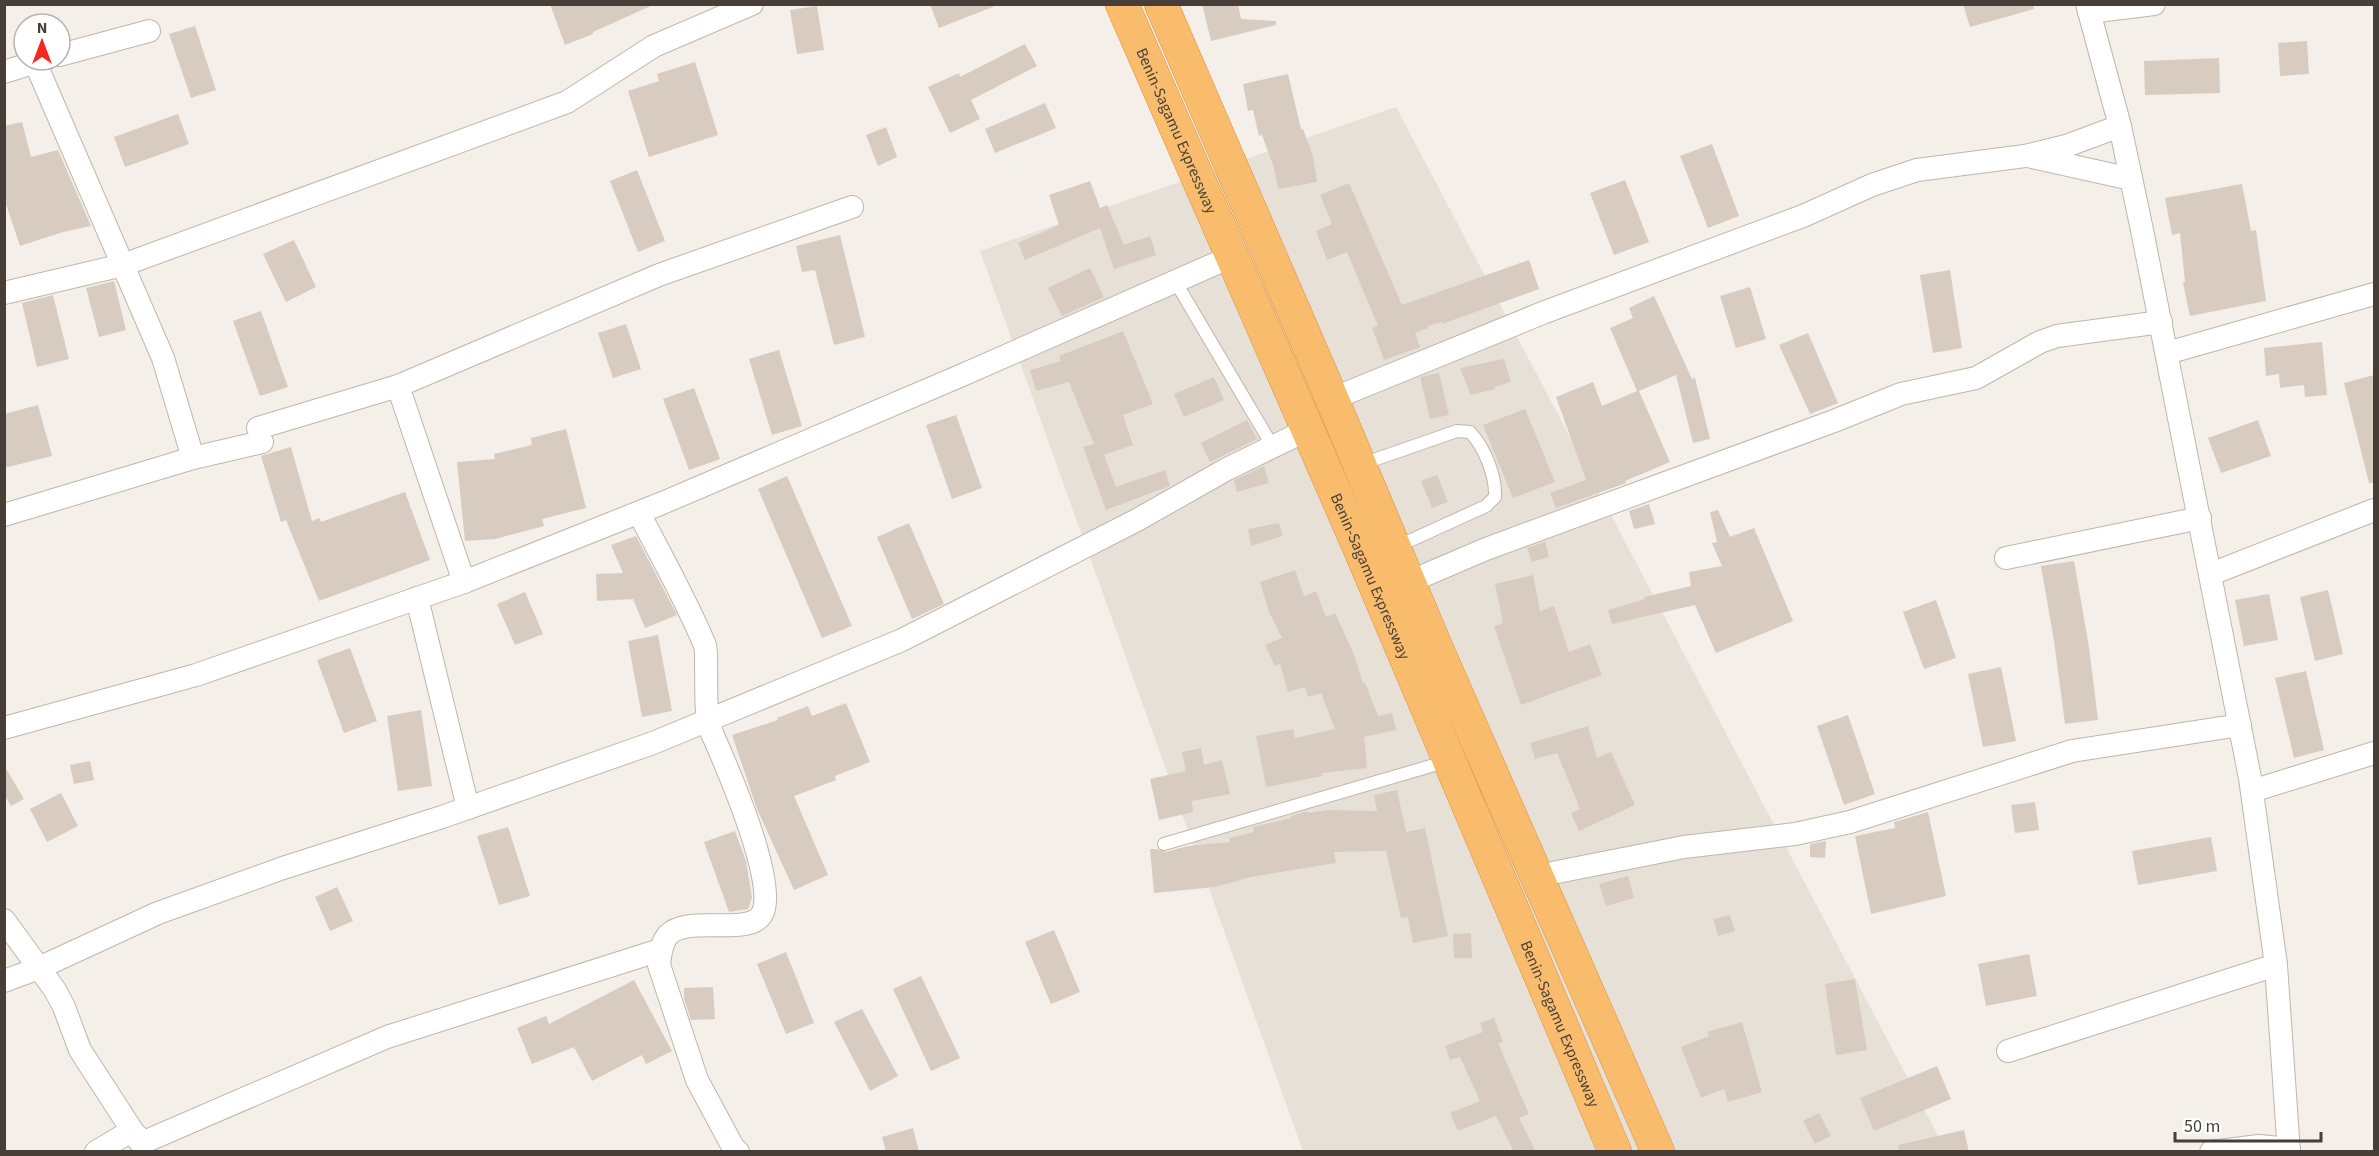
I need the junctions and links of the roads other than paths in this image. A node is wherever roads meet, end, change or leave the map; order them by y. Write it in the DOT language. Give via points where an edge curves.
graph roads {
  1 [pos="752,4"];
  2 [pos="1122,4"];
  3 [pos="1161,4"];
  4 [pos="2154,4"];
  5 [pos="2088,8"];
  6 [pos="149,31"];
  7 [pos="72,52"];
  8 [pos="43,72"];
  9 [pos="2120,126"];
  10 [pos="2025,156"];
  11 [pos="2131,179"];
  12 [pos="852,207"];
  13 [pos="1233,256"];
  14 [pos="123,265"];
  15 [pos="1175,281"];
  16 [pos="4,293"];
  17 [pos="2374,294"];
  18 [pos="2161,322"];
  19 [pos="2167,353"];
  20 [pos="398,386"];
  21 [pos="1332,399"];
  22 [pos="1309,429"];
  23 [pos="1273,447"];
  24 [pos="193,458"];
  25 [pos="1360,465"];
  26 [pos="2374,510"];
  27 [pos="639,513"];
  28 [pos="4,515"];
  29 [pos="2200,518"];
  30 [pos="1395,548"];
  31 [pos="2006,558"];
  32 [pos="2211,574"];
  33 [pos="464,582"];
  34 [pos="1409,582"];
  35 [pos="417,598"];
  36 [pos="707,720"];
  37 [pos="2240,724"];
  38 [pos="4,728"];
  39 [pos="2374,753"];
  40 [pos="1450,760"];
  41 [pos="2252,791"];
  42 [pos="468,808"];
  43 [pos="1164,844"];
  44 [pos="1537,876"];
  45 [pos="4,920"];
  46 [pos="660,950"];
  47 [pos="2276,965"];
  48 [pos="39,968"];
  49 [pos="4,981"];
  50 [pos="2008,1051"];
  51 [pos="131,1131"];
  52 [pos="2289,1150"];
  53 [pos="1613,1151"];
  54 [pos="96,1152"];
  55 [pos="147,1152"];
  56 [pos="738,1152"];
  57 [pos="1658,1152"];
  58 [pos="2211,1152"];
  1 -- 14 [label="street" via="654,46 567,102"];
  2 -- 13 [label="highway, Benin-Sagamu Expressway"];
  3 -- 21 [label="highway"];
  4 -- 5 [label="street"];
  5 -- 9 [label="street"];
  6 -- 7 [label="street"];
  8 -- 14 [label="street"];
  9 -- 10 [label="street"];
  9 -- 11 [label="street"];
  10 -- 11 [label="street"];
  10 -- 21 [label="street" via="1917,170 1872,185 1803,216 1545,312"];
  11 -- 18 [label="street"];
  12 -- 20 [label="street" via="659,275"];
  13 -- 15 [label="street"];
  13 -- 22 [label="highway, Benin-Sagamu Expressway"];
  14 -- 16 [label="street"];
  14 -- 24 [label="street" via="163,358"];
  15 -- 23 [label="lane"];
  15 -- 27 [label="street"];
  17 -- 19 [label="street"];
  18 -- 19 [label="street"];
  18 -- 34 [label="street" via="2057,336 1976,378 1901,394 1486,549"];
  19 -- 29 [label="street"];
  20 -- 24 [label="street"];
  20 -- 33 [label="street"];
  21 -- 25 [label="highway"];
  22 -- 23 [label="street"];
  22 -- 40 [label="highway, Benin-Sagamu Expressway"];
  23 -- 36 [label="street" via="902,640"];
  24 -- 28 [label="street"];
  25 -- 30 [label="highway"];
  25 -- 30 [label="lane" via="1457,431 1470,432 1478,441 1495,484 1495,497 1486,506"];
  26 -- 32 [label="street"];
  27 -- 33 [label="street"];
  27 -- 36 [label="street" via="706,646"];
  29 -- 31 [label="street"];
  29 -- 32 [label="street"];
  30 -- 34 [label="highway"];
  32 -- 37 [label="street"];
  33 -- 35 [label="street"];
  34 -- 44 [label="highway"];
  35 -- 38 [label="street" via="196,675"];
  35 -- 42 [label="street"];
  36 -- 42 [label="street"];
  36 -- 46 [label="street" via="754,842 763,876 763,913 756,922 744,925 682,928 668,935"];
  37 -- 41 [label="street"];
  37 -- 44 [label="street" via="2072,751 1850,822 1795,834 1684,847"];
  39 -- 41 [label="street"];
  40 -- 43 [label="lane"];
  40 -- 53 [label="highway, Benin-Sagamu Expressway"];
  41 -- 47 [label="street"];
  42 -- 48 [label="street" via="158,913"];
  44 -- 57 [label="highway"];
  45 -- 48 [label="street"];
  46 -- 51 [label="street" via="387,1037 144,1142"];
  46 -- 56 [label="street" via="659,965 697,1080"];
  47 -- 50 [label="street"];
  47 -- 52 [label="street"];
  48 -- 49 [label="street"];
  48 -- 51 [label="street" via="64,1007 80,1050"];
  51 -- 54 [label="street"];
  51 -- 55 [label="street"];
  52 -- 58 [label="street" via="2259,1146"];
}
